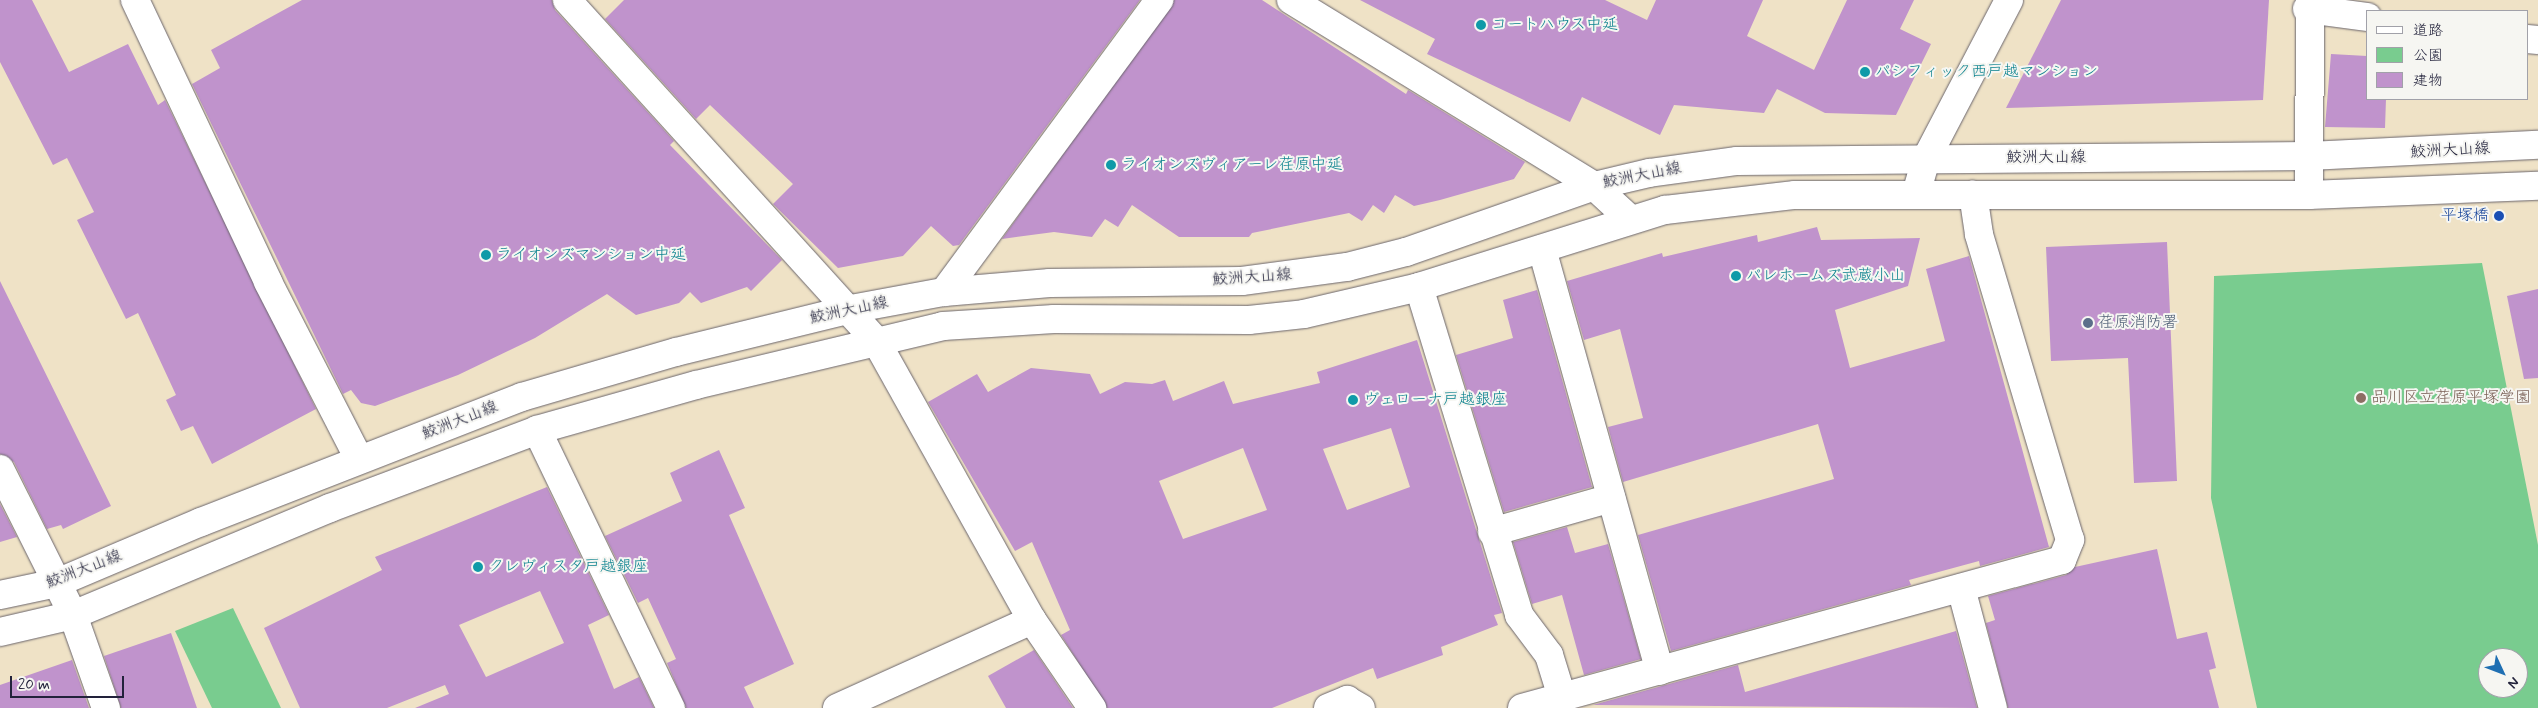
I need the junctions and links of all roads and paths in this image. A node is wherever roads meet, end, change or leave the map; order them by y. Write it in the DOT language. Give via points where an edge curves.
graph roads {
  1 [pos="135,0"];
  2 [pos="1159,0"];
  3 [pos="1291,0"];
  4 [pos="2009,0"];
  5 [pos="582,5"];
  6 [pos="2308,5"];
  7 [pos="2366,17"];
  8 [pos="2538,144"];
  9 [pos="2309,156"];
  10 [pos="1926,158"];
  11 [pos="1594,186"];
  12 [pos="2538,186"];
  13 [pos="1916,194"];
  14 [pos="1972,194"];
  15 [pos="2309,194"];
  16 [pos="1631,220"];
  17 [pos="1542,249"];
  18 [pos="1419,287"];
  19 [pos="944,292"];
  20 [pos="850,309"];
  21 [pos="876,341"];
  22 [pos="537,430"];
  23 [pos="359,459"];
  24 [pos="0,469"];
  25 [pos="1611,498"];
  26 [pos="1492,532"];
  27 [pos="57,583"];
  28 [pos="1961,588"];
  29 [pos="0,595"];
  30 [pos="73,615"];
  31 [pos="1032,620"];
  32 [pos="0,632"];
  33 [pos="1660,671"];
  34 [pos="1562,697"];
  35 [pos="106,708"];
  36 [pos="671,708"];
  37 [pos="837,708"];
  38 [pos="1092,708"];
  39 [pos="1328,708"];
  40 [pos="1362,708"];
  41 [pos="1522,708"];
  42 [pos="1993,708"];
  1 -- 23 [label="street" via="268,282"];
  2 -- 19 [label="street"];
  3 -- 11 [label="street"];
  4 -- 10 [label="street"];
  5 -- 20 [label="street"];
  6 -- 7 [label="street"];
  6 -- 9 [label="street"];
  8 -- 9 [label="street, 鮫洲大山線"];
  9 -- 10 [label="street, 鮫洲大山線"];
  9 -- 15 [label="street"];
  10 -- 11 [label="street, 鮫洲大山線" via="1737,161"];
  10 -- 13 [label="street"];
  11 -- 16 [label="street"];
  11 -- 19 [label="street, 鮫洲大山線" via="1406,252 1347,267 1242,280 1050,283"];
  12 -- 15 [label="street"];
  13 -- 14 [label="street"];
  13 -- 16 [label="street" via="1795,195 1665,210"];
  14 -- 15 [label="street"];
  14 -- 28 [label="street" via="1979,234 2070,540 2062,560"];
  16 -- 17 [label="street"];
  17 -- 18 [label="street"];
  17 -- 25 [label="street"];
  18 -- 21 [label="street" via="1352,305 1249,320 996,322 943,326"];
  18 -- 26 [label="street"];
  19 -- 20 [label="street, 鮫洲大山線"];
  20 -- 21 [label="street"];
  20 -- 23 [label="street, 鮫洲大山線" via="676,352 522,397"];
  21 -- 22 [label="street"];
  21 -- 31 [label="street"];
  22 -- 30 [label="street" via="330,508"];
  22 -- 36 [label="street"];
  23 -- 27 [label="street, 鮫洲大山線"];
  24 -- 27 [label="street"];
  25 -- 26 [label="street"];
  25 -- 33 [label="street"];
  26 -- 34 [label="street" via="1519,616 1550,655"];
  27 -- 29 [label="street, 鮫洲大山線"];
  27 -- 30 [label="street"];
  28 -- 33 [label="street"];
  28 -- 42 [label="street"];
  30 -- 32 [label="street"];
  30 -- 35 [label="street"];
  31 -- 37 [label="street"];
  31 -- 38 [label="street"];
  33 -- 34 [label="street"];
  34 -- 41 [label="street"];
  39 -- 40 [label="street" via="1347,700"];
}
